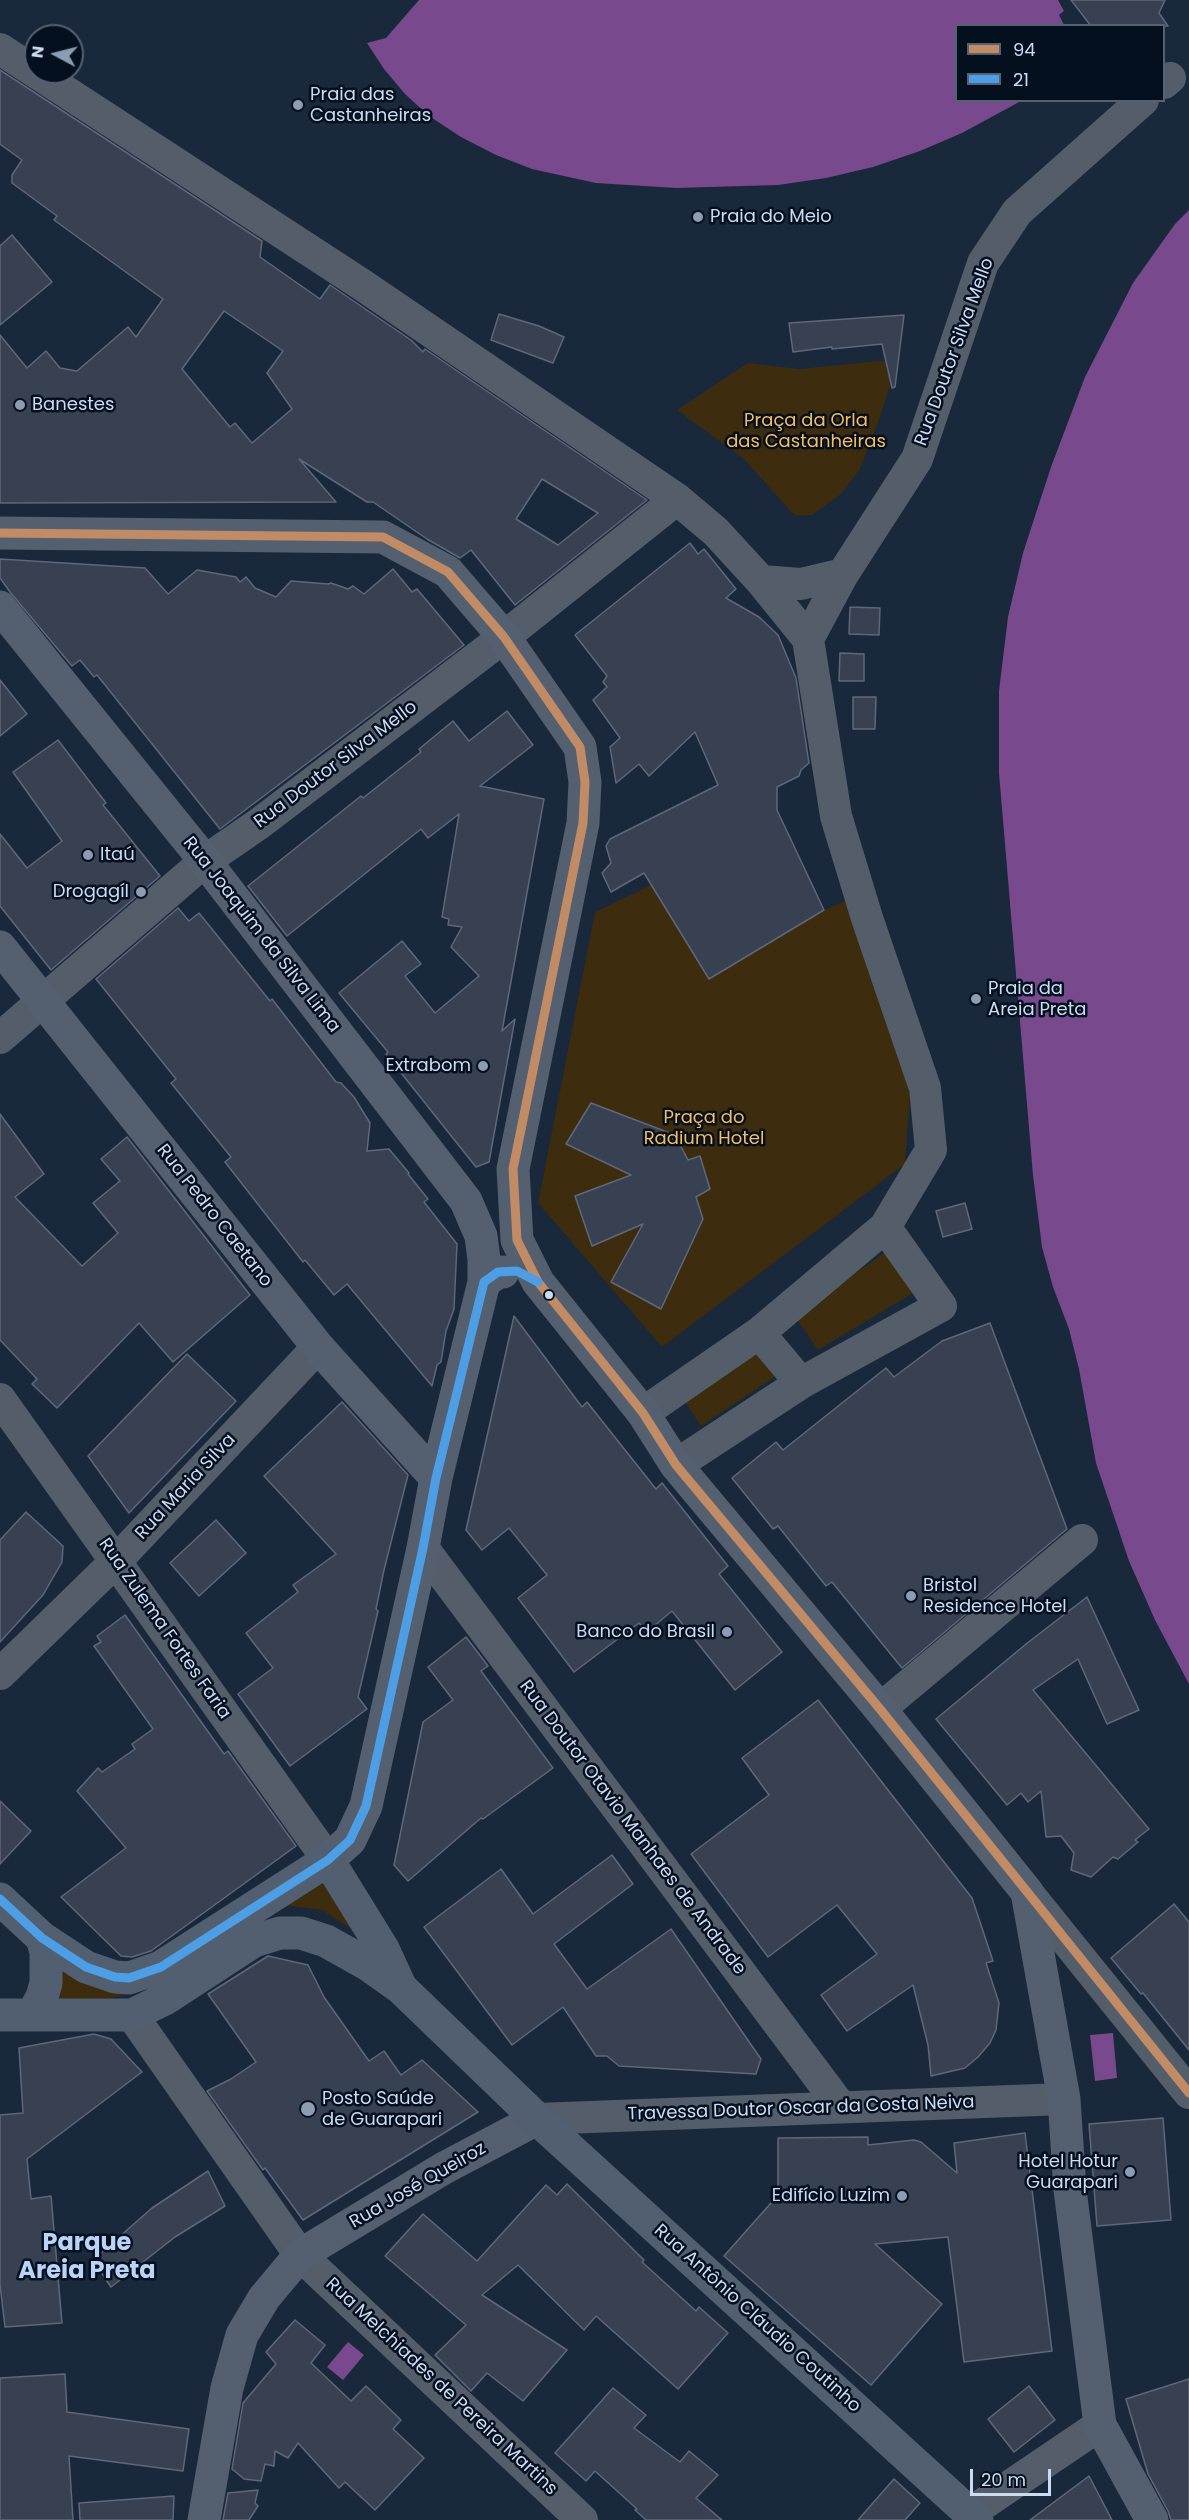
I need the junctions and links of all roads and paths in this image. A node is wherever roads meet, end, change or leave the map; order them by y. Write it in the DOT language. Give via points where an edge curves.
graph roads {
  1 [pos="0,49"];
  2 [pos="1141,102"];
  3 [pos="677,498"];
  4 [pos="0,533"];
  5 [pos="843,574"];
  6 [pos="761,581"];
  7 [pos="0,606"];
  8 [pos="504,637"];
  9 [pos="808,639"];
  10 [pos="205,861"];
  11 [pos="0,947"];
  12 [pos="44,1001"];
  13 [pos="0,1038"];
  14 [pos="513,1169"];
  15 [pos="466,1201"];
  16 [pos="885,1227"];
  17 [pos="484,1282"];
  18 [pos="538,1282"];
  19 [pos="759,1333"];
  20 [pos="318,1347"];
  21 [pos="801,1383"];
  22 [pos="0,1399"];
  23 [pos="643,1413"];
  24 [pos="676,1466"];
  25 [pos="436,1478"];
  26 [pos="1082,1540"];
  27 [pos="423,1548"];
  28 [pos="116,1562"];
  29 [pos="0,1674"];
  30 [pos="880,1709"];
  31 [pos="328,1860"];
  32 [pos="1028,1892"];
  33 [pos="0,1899"];
  34 [pos="42,1938"];
  35 [pos="401,1988"];
  36 [pos="33,2014"];
  37 [pos="0,2015"];
  38 [pos="132,2015"];
  39 [pos="1189,2093"];
  40 [pos="1064,2099"];
  41 [pos="842,2107"];
  42 [pos="537,2119"];
  43 [pos="300,2254"];
  44 [pos="1100,2425"];
  45 [pos="974,2517"];
  46 [pos="204,2520"];
  47 [pos="582,2520"];
  48 [pos="1152,2520"];
  1 -- 3 [label="street" via="361,284"];
  2 -- 5 [label="street, Rua Doutor Silva Mello" via="1017,212 983,262 917,459"];
  3 -- 6 [label="street" via="716,532"];
  3 -- 8 [label="street, Rua Doutor Silva Mello"];
  4 -- 8 [label="street" via="383,537 448,572"];
  5 -- 6 [label="street" via="801,584"];
  5 -- 9 [label="street, Rua Doutor Silva Mello"];
  6 -- 9 [label="street"];
  7 -- 10 [label="street, Rua Joaquim da Silva Lima"];
  8 -- 10 [label="street, Rua Doutor Silva Mello"];
  8 -- 14 [label="street" via="580,747 585,782 583,823"];
  9 -- 16 [label="street" via="836,816 925,1088 931,1150"];
  10 -- 12 [label="street, Rua Doutor Silva Mello"];
  10 -- 15 [label="street, Rua Joaquim da Silva Lima"];
  11 -- 12 [label="street, Rua Pedro Caetano"];
  12 -- 13 [label="street, Rua Doutor Silva Mello"];
  12 -- 20 [label="street, Rua Pedro Caetano"];
  14 -- 15 [label="street" via="498,1197 485,1203"];
  14 -- 18 [label="street" via="517,1240"];
  15 -- 17 [label="street, Rua Joaquim da Silva Lima" via="481,1236"];
  16 -- 19 [label="street"];
  16 -- 21 [label="street" via="941,1306"];
  17 -- 18 [label="street" via="498,1272 517,1271"];
  17 -- 25 [label="street, Rua Joaquim da Silva Lima"];
  18 -- 23 [label="street"];
  19 -- 21 [label="street"];
  19 -- 23 [label="street"];
  20 -- 25 [label="street, Rua Pedro Caetano"];
  20 -- 28 [label="street, Rua Maria Silva"];
  21 -- 24 [label="street"];
  22 -- 28 [label="street, Rua Zulema Fortes Faria"];
  23 -- 24 [label="street"];
  24 -- 30 [label="street"];
  25 -- 27 [label="street, Rua Joaquim da Silva Lima"];
  26 -- 30 [label="street"];
  27 -- 31 [label="street, Rua Joaquim da Silva Lima" via="366,1806 350,1839"];
  27 -- 41 [label="street, Rua Doutor Otavio Manhaes de Andrade"];
  28 -- 29 [label="street, Rua Maria Silva"];
  28 -- 31 [label="street, Rua Zulema Fortes Faria"];
  30 -- 32 [label="street"];
  31 -- 34 [label="main road" via="148,1973 129,1977 102,1974"];
  31 -- 35 [label="main road" via="383,1949"];
  32 -- 39 [label="street"];
  32 -- 40 [label="street"];
  33 -- 34 [label="main road"];
  34 -- 36 [label="main road" via="46,1983"];
  35 -- 38 [label="main road" via="326,1941 301,1933 280,1933 254,1941 165,2000"];
  35 -- 42 [label="main road, Rua Antônio Cláudio Coutinho"];
  36 -- 37 [label="main road"];
  36 -- 38 [label="main road"];
  38 -- 43 [label="street, Rua Melchiades de Pereira Martins"];
  40 -- 41 [label="street, Travessa Doutor Oscar da Costa Neiva"];
  40 -- 44 [label="street" via="1070,2190"];
  41 -- 42 [label="street, Travessa Doutor Oscar da Costa Neiva"];
  42 -- 43 [label="street, Rua José Queiroz" via="444,2168"];
  42 -- 45 [label="main road, Rua Antônio Cláudio Coutinho"];
  43 -- 46 [label="street, Rua José Queiroz" via="264,2298 242,2335 227,2388"];
  43 -- 47 [label="street, Rua Melchiades de Pereira Martins"];
  44 -- 45 [label="street"];
  44 -- 48 [label="street"];
}
